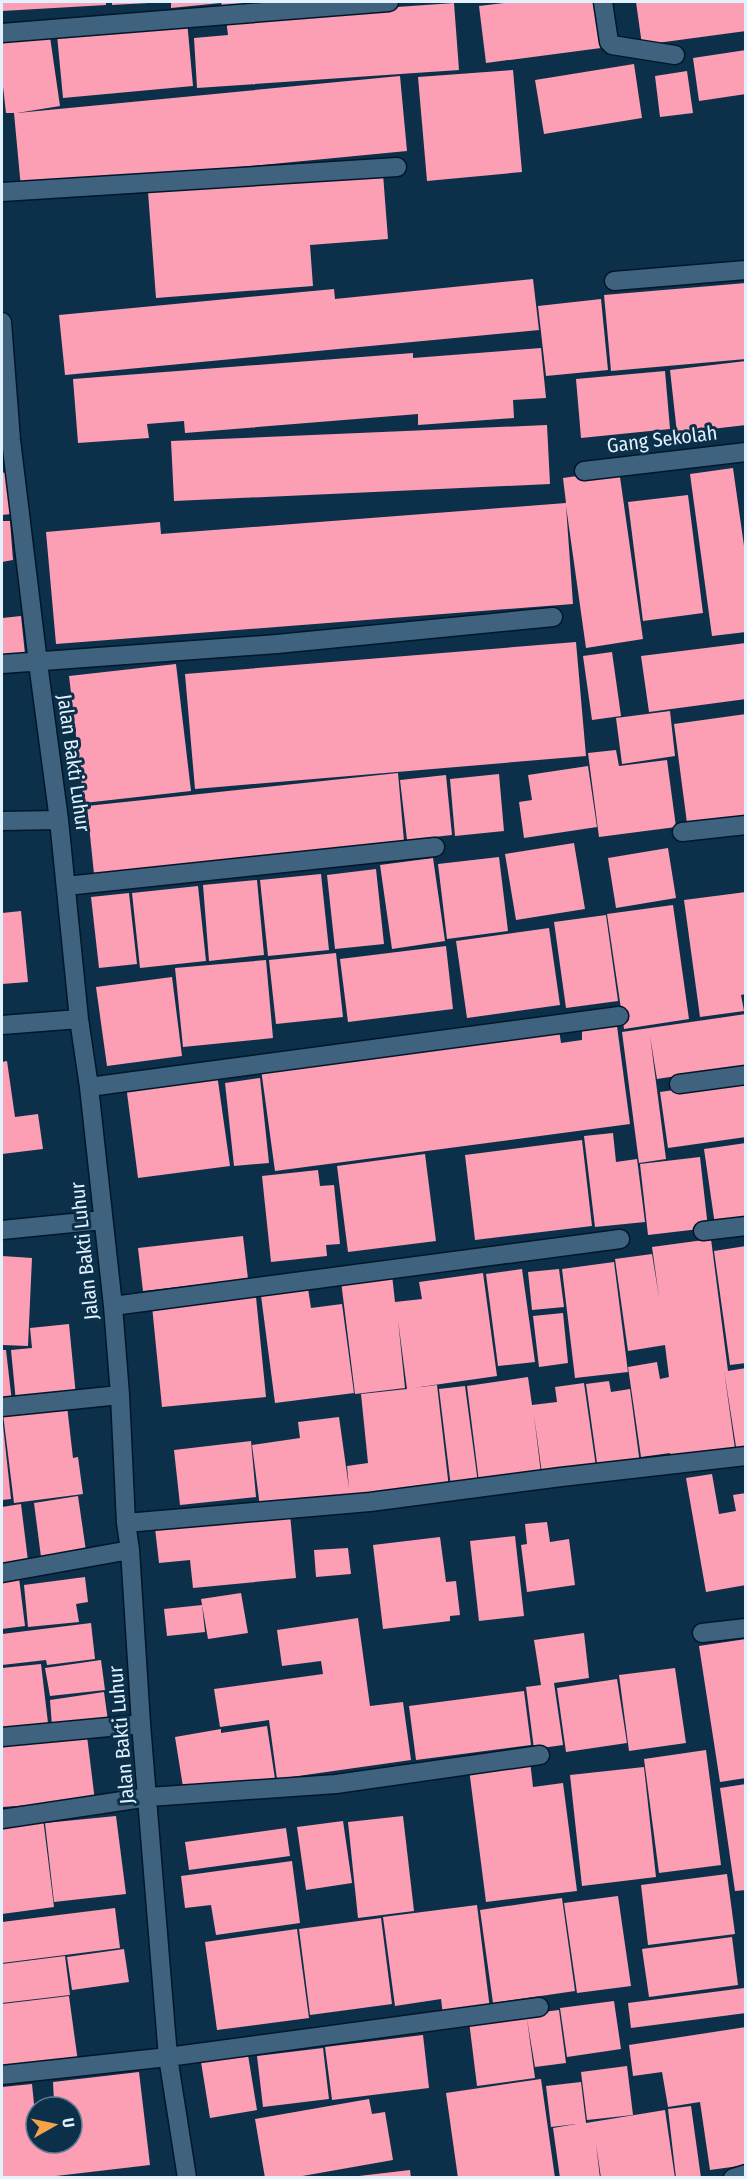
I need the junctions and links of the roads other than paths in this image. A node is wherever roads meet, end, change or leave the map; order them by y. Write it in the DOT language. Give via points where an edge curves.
graph roads {
  1 [pos="389,2"];
  2 [pos="603,2"];
  3 [pos="2,33"];
  4 [pos="675,55"];
  5 [pos="397,167"];
  6 [pos="2,192"];
  7 [pos="746,270"];
  8 [pos="614,281"];
  9 [pos="2,322"];
  10 [pos="2,328"];
  11 [pos="746,452"];
  12 [pos="584,471"];
  13 [pos="553,617"];
  14 [pos="38,663"];
  15 [pos="2,664"];
  16 [pos="59,820"];
  17 [pos="2,821"];
  18 [pos="746,825"];
  19 [pos="682,832"];
  20 [pos="435,847"];
  21 [pos="66,886"];
  22 [pos="619,1016"];
  23 [pos="79,1019"];
  24 [pos="2,1026"];
  25 [pos="746,1075"];
  26 [pos="679,1084"];
  27 [pos="89,1087"];
  28 [pos="103,1220"];
  29 [pos="746,1226"];
  30 [pos="2,1230"];
  31 [pos="704,1231"];
  32 [pos="620,1239"];
  33 [pos="113,1306"];
  34 [pos="120,1395"];
  35 [pos="2,1407"];
  36 [pos="746,1456"];
  37 [pos="126,1523"];
  38 [pos="130,1550"];
  39 [pos="2,1573"];
  40 [pos="746,1628"];
  41 [pos="702,1633"];
  42 [pos="141,1724"];
  43 [pos="2,1737"];
  44 [pos="540,1755"];
  45 [pos="149,1797"];
  46 [pos="2,1819"];
  47 [pos="539,2007"];
  48 [pos="168,2057"];
  49 [pos="2,2074"];
  50 [pos="746,2174"];
  51 [pos="187,2178"];
  52 [pos="733,2178"];
  1 -- 3 [label="street"];
  2 -- 4 [label="street" via="612,45"];
  5 -- 6 [label="street"];
  7 -- 8 [label="street"];
  9 -- 10 [label="street, Jalan Bakti Luhur"];
  10 -- 14 [label="street, Jalan Bakti Luhur" via="11,440"];
  11 -- 12 [label="street, Gang Sekolah"];
  13 -- 14 [label="street"];
  14 -- 15 [label="street"];
  14 -- 16 [label="street, Jalan Bakti Luhur"];
  16 -- 17 [label="street"];
  16 -- 21 [label="street, Jalan Bakti Luhur"];
  18 -- 19 [label="street"];
  20 -- 21 [label="street"];
  21 -- 23 [label="street, Jalan Bakti Luhur"];
  22 -- 27 [label="street"];
  23 -- 24 [label="street"];
  23 -- 27 [label="street, Jalan Bakti Luhur"];
  25 -- 26 [label="street"];
  27 -- 28 [label="street, Jalan Bakti Luhur"];
  28 -- 30 [label="street"];
  28 -- 33 [label="street, Jalan Bakti Luhur"];
  29 -- 31 [label="street"];
  32 -- 33 [label="street"];
  33 -- 34 [label="street, Jalan Bakti Luhur"];
  34 -- 35 [label="street"];
  34 -- 37 [label="street, Jalan Bakti Luhur"];
  36 -- 37 [label="street" via="370,1502"];
  37 -- 38 [label="street, Jalan Bakti Luhur"];
  38 -- 39 [label="street"];
  38 -- 42 [label="street, Jalan Bakti Luhur"];
  40 -- 41 [label="street"];
  42 -- 43 [label="street"];
  42 -- 45 [label="street, Jalan Bakti Luhur"];
  44 -- 45 [label="street" via="336,1784"];
  45 -- 46 [label="street"];
  45 -- 48 [label="street, Jalan Bakti Luhur"];
  47 -- 48 [label="street"];
  48 -- 49 [label="street"];
  48 -- 51 [label="street, Jalan Bakti Luhur"];
  50 -- 52 [label="street"];
}
